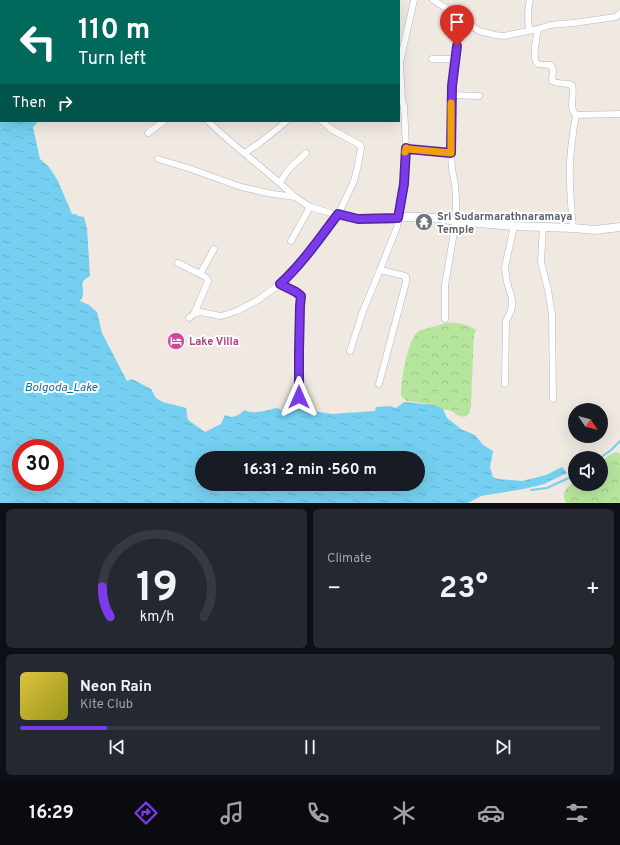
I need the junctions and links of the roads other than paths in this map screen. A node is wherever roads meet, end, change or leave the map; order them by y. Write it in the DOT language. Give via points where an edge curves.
graph roads {
  1 [pos="414,0"];
  2 [pos="434,0"];
  3 [pos="530,0"];
  4 [pos="620,13"];
  5 [pos="465,20"];
  6 [pos="538,29"];
  7 [pos="529,30"];
  8 [pos="455,59"];
  9 [pos="432,60"];
  10 [pos="452,95"];
  11 [pos="479,96"];
  12 [pos="620,114"];
  13 [pos="576,115"];
  14 [pos="163,122"];
  15 [pos="212,122"];
  16 [pos="286,122"];
  17 [pos="323,122"];
  18 [pos="148,133"];
  19 [pos="406,148"];
  20 [pos="245,153"];
  21 [pos="306,153"];
  22 [pos="451,153"];
  23 [pos="158,159"];
  24 [pos="280,182"];
  25 [pos="295,197"];
  26 [pos="310,207"];
  27 [pos="338,214"];
  28 [pos="398,218"];
  29 [pos="456,221"];
  30 [pos="514,226"];
  31 [pos="542,226"];
  32 [pos="620,227"];
  33 [pos="573,228"];
  34 [pos="291,240"];
  35 [pos="214,250"];
  36 [pos="178,263"];
  37 [pos="380,270"];
  38 [pos="200,274"];
  39 [pos="280,284"];
  40 [pos="445,319"];
  41 [pos="350,351"];
  42 [pos="379,384"];
  43 [pos="505,384"];
  44 [pos="299,397"];
  45 [pos="553,399"];
  1 -- 19 [label="street" via="400,62"];
  2 -- 5 [label="street"];
  3 -- 7 [label="street" via="527,18"];
  4 -- 6 [label="street" via="616,17 550,25"];
  5 -- 7 [label="street" via="479,32 495,36"];
  5 -- 8 [label="street"];
  6 -- 7 [label="street"];
  6 -- 13 [label="street" via="535,61 538,64 551,65 552,81 572,85 572,107"];
  8 -- 9 [label="street"];
  8 -- 10 [label="street"];
  10 -- 11 [label="street"];
  10 -- 22 [label="street"];
  12 -- 13 [label="street"];
  13 -- 33 [label="street" via="570,163"];
  14 -- 18 [label="street"];
  15 -- 20 [label="street"];
  16 -- 20 [label="street"];
  17 -- 27 [label="street" via="362,148 354,181"];
  19 -- 22 [label="street"];
  19 -- 28 [label="street" via="404,184"];
  20 -- 24 [label="street"];
  21 -- 24 [label="street"];
  22 -- 29 [label="street"];
  23 -- 25 [label="street" via="241,187"];
  24 -- 25 [label="street"];
  25 -- 26 [label="street"];
  26 -- 27 [label="street"];
  26 -- 34 [label="street"];
  27 -- 28 [label="street" via="358,219"];
  27 -- 39 [label="street" via="310,252"];
  28 -- 29 [label="street" via="438,218"];
  28 -- 37 [label="street"];
  29 -- 30 [label="street"];
  29 -- 40 [label="street" via="445,285"];
  30 -- 31 [label="street"];
  30 -- 43 [label="street" via="505,267 512,299 511,311 506,320"];
  31 -- 33 [label="street"];
  31 -- 45 [label="street" via="542,262 552,314"];
  32 -- 33 [label="street" via="595,230"];
  35 -- 38 [label="street"];
  36 -- 38 [label="street"];
  37 -- 41 [label="street"];
  37 -- 42 [label="street" via="405,276 406,282"];
  38 -- 39 [label="street" via="208,281 192,316 200,312 221,316 237,311"];
  39 -- 44 [label="street" via="301,296"];
}
